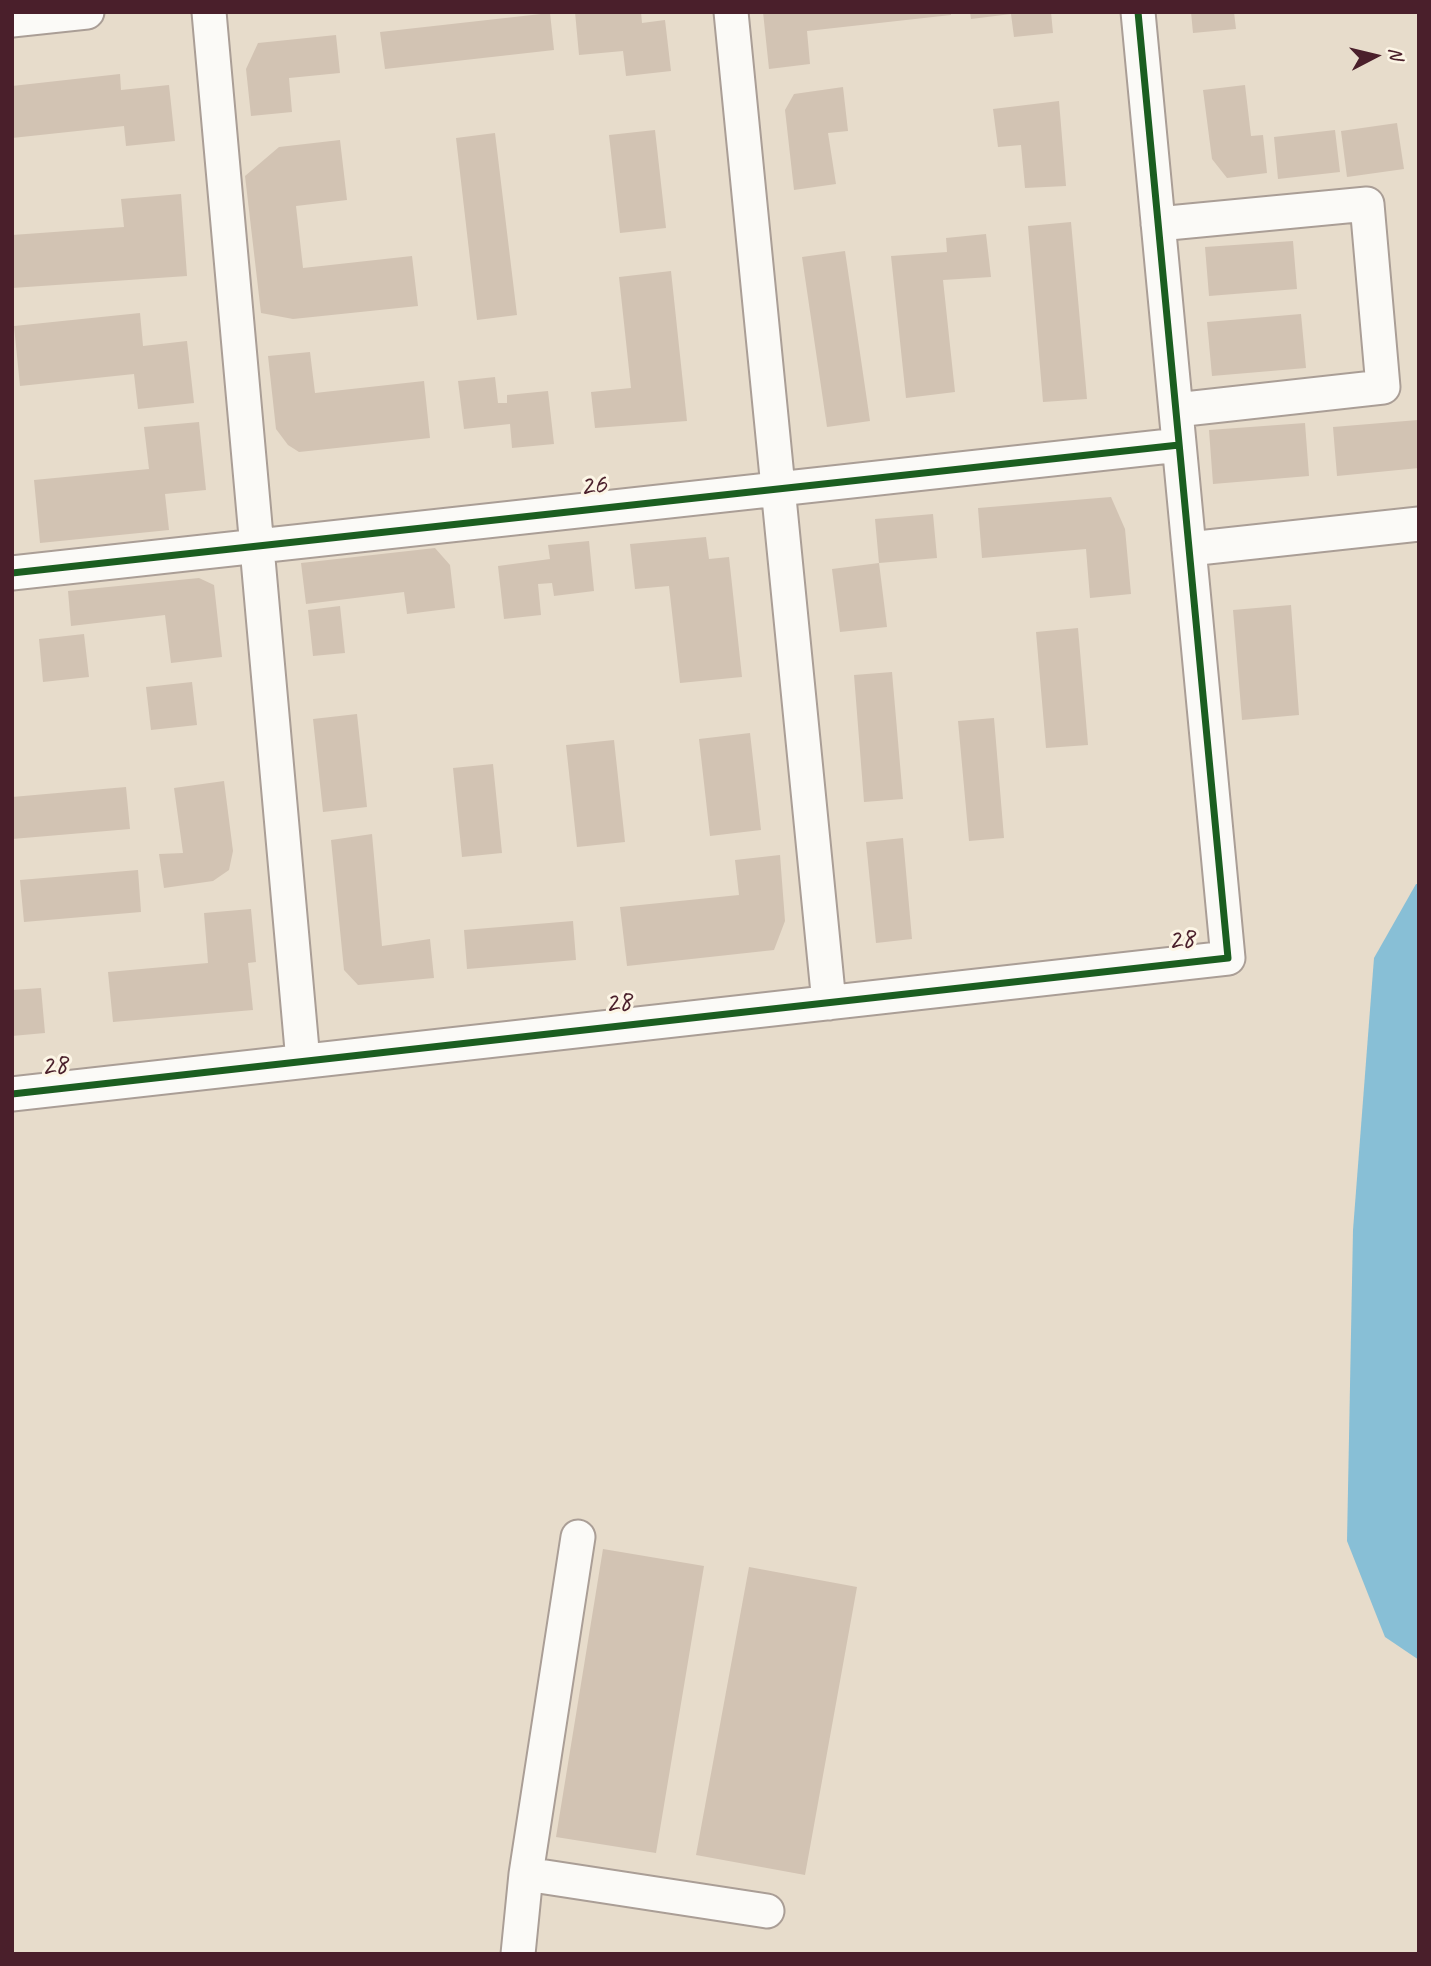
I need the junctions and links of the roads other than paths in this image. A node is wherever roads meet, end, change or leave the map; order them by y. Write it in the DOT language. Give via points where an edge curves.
graph roads {
  1 [pos="87,12"];
  2 [pos="209,12"];
  3 [pos="731,12"];
  4 [pos="1138,12"];
  5 [pos="12,20"];
  6 [pos="1158,224"];
  7 [pos="1176,410"];
  8 [pos="1179,445"];
  9 [pos="778,489"];
  10 [pos="1419,524"];
  11 [pos="257,546"];
  12 [pos="1189,549"];
  13 [pos="12,573"];
  14 [pos="829,1003"];
  15 [pos="303,1061"];
  16 [pos="12,1094"];
  17 [pos="578,1537"];
  18 [pos="527,1874"];
  19 [pos="768,1911"];
  20 [pos="518,1954"];
  1 -- 5 [label="street"];
  2 -- 11 [label="street"];
  3 -- 9 [label="street"];
  4 -- 6 [label="street"];
  6 -- 7 [label="street"];
  6 -- 7 [label="street" via="1367,204 1383,387"];
  7 -- 8 [label="street"];
  8 -- 9 [label="street, 26"];
  8 -- 12 [label="street"];
  9 -- 11 [label="street, 26"];
  9 -- 14 [label="street"];
  10 -- 12 [label="street"];
  11 -- 13 [label="street, 26"];
  11 -- 15 [label="street"];
  12 -- 14 [label="street, 28" via="1228,958"];
  14 -- 15 [label="street, 28"];
  15 -- 16 [label="street, 28"];
  17 -- 18 [label="street"];
  18 -- 19 [label="street"];
  18 -- 20 [label="street"];
}
